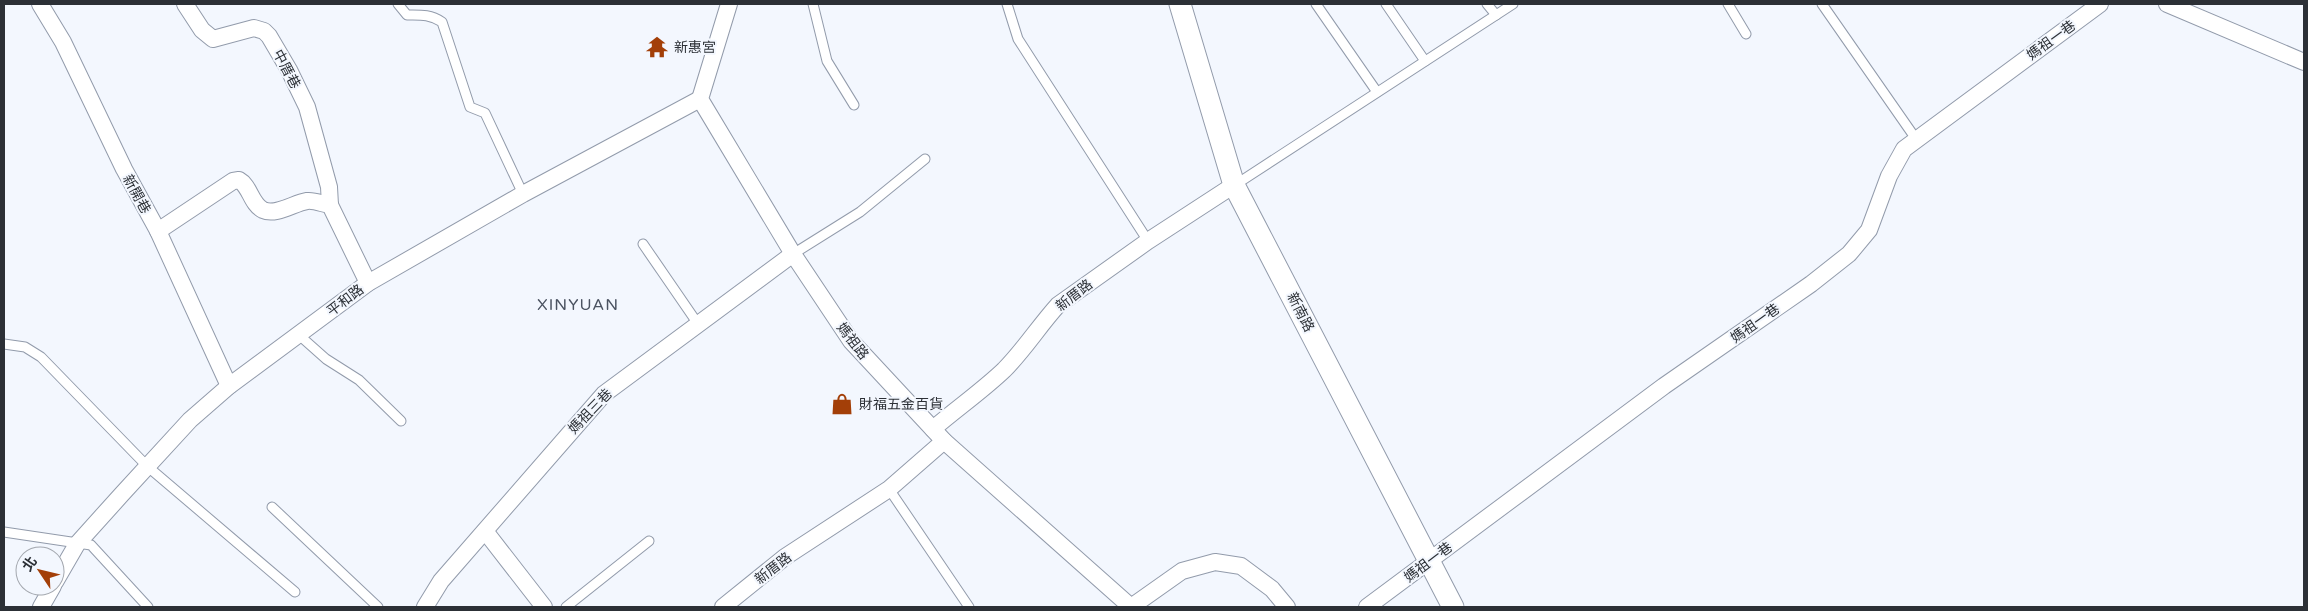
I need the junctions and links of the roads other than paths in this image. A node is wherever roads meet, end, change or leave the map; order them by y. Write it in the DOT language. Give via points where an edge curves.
graph roads {
  1 [pos="40,4"];
  2 [pos="184,4"];
  3 [pos="398,4"];
  4 [pos="729,4"];
  5 [pos="813,4"];
  6 [pos="1007,4"];
  7 [pos="1180,4"];
  8 [pos="1316,4"];
  9 [pos="1386,4"];
  10 [pos="1487,4"];
  11 [pos="1513,4"];
  12 [pos="1728,4"];
  13 [pos="1822,4"];
  14 [pos="2100,4"];
  15 [pos="2167,4"];
  16 [pos="1496,15"];
  17 [pos="1746,34"];
  18 [pos="1425,61"];
  19 [pos="2304,62"];
  20 [pos="1377,92"];
  21 [pos="700,99"];
  22 [pos="854,105"];
  23 [pos="1916,139"];
  24 [pos="925,159"];
  25 [pos="1234,185"];
  26 [pos="523,194"];
  27 [pos="330,205"];
  28 [pos="158,231"];
  29 [pos="1148,241"];
  30 [pos="643,244"];
  31 [pos="793,254"];
  32 [pos="368,283"];
  33 [pos="698,324"];
  34 [pos="299,335"];
  35 [pos="4,344"];
  36 [pos="230,386"];
  37 [pos="401,421"];
  38 [pos="933,429"];
  39 [pos="944,441"];
  40 [pos="147,466"];
  41 [pos="889,489"];
  42 [pos="272,507"];
  43 [pos="485,531"];
  44 [pos="4,532"];
  45 [pos="649,541"];
  46 [pos="77,544"];
  47 [pos="1430,561"];
  48 [pos="65,565"];
  49 [pos="295,592"];
  50 [pos="47,596"];
  51 [pos="40,607"];
  52 [pos="148,607"];
  53 [pos="378,607"];
  54 [pos="425,607"];
  55 [pos="544,607"];
  56 [pos="566,607"];
  57 [pos="723,607"];
  58 [pos="969,607"];
  59 [pos="1131,607"];
  60 [pos="1287,607"];
  61 [pos="1367,607"];
  62 [pos="1453,607"];
  1 -- 28 [label="street, 新開巷" via="63,42 124,169"];
  2 -- 27 [label="street, 中厝巷" via="202,30 213,39 254,28 269,36 306,107"];
  3 -- 26 [label="lane" via="406,15 426,15 442,22 470,107 485,114"];
  4 -- 21 [label="street"];
  5 -- 22 [label="lane" via="827,61"];
  6 -- 29 [label="lane" via="1018,39"];
  7 -- 25 [label="street, 新南路"];
  8 -- 20 [label="lane"];
  9 -- 18 [label="lane"];
  10 -- 16 [label="lane"];
  11 -- 16 [label="lane"];
  12 -- 17 [label="lane"];
  13 -- 23 [label="lane"];
  14 -- 23 [label="street, 媽祖一巷"];
  15 -- 19 [label="street"];
  16 -- 18 [label="lane"];
  18 -- 20 [label="lane"];
  20 -- 25 [label="lane"];
  21 -- 26 [label="street, 平和路"];
  21 -- 31 [label="street, 媽祖路"];
  23 -- 47 [label="street, 媽祖一巷" via="1904,149 1889,176 1869,230 1849,254 1664,386"];
  24 -- 31 [label="lane" via="860,212"];
  25 -- 29 [label="street, 新厝路"];
  25 -- 47 [label="street, 新南路"];
  26 -- 32 [label="street, 平和路"];
  27 -- 28 [label="street" via="309,201 272,211 263,210 244,182 239,180"];
  27 -- 32 [label="street, 中厝巷"];
  28 -- 36 [label="street, 新開巷"];
  29 -- 38 [label="street, 新厝路" via="1058,305 1003,370"];
  30 -- 33 [label="lane"];
  31 -- 33 [label="street, 媽祖三巷"];
  31 -- 38 [label="street, 媽祖路" via="850,341"];
  32 -- 34 [label="street, 平和路"];
  33 -- 43 [label="street, 媽祖三巷" via="604,394"];
  34 -- 36 [label="street, 平和路"];
  34 -- 37 [label="lane" via="359,380"];
  35 -- 40 [label="lane" via="25,347 41,357"];
  36 -- 40 [label="street, 平和路" via="190,420"];
  38 -- 39 [label="street, 媽祖路"];
  39 -- 41 [label="street, 新厝路"];
  39 -- 59 [label="street, 媽祖路"];
  40 -- 46 [label="street, 平和路"];
  40 -- 49 [label="lane"];
  41 -- 57 [label="street, 新厝路" via="785,557"];
  41 -- 58 [label="lane"];
  42 -- 53 [label="lane"];
  43 -- 54 [label="street, 媽祖三巷" via="441,580"];
  43 -- 55 [label="street"];
  44 -- 46 [label="lane"];
  45 -- 56 [label="lane"];
  46 -- 48 [label="street, 平和路"];
  46 -- 52 [label="lane" via="91,545"];
  47 -- 61 [label="street, 媽祖一巷"];
  47 -- 62 [label="street, 新南路"];
  50 -- 51 [label="street"];
  59 -- 60 [label="street" via="1182,571 1215,562 1240,566 1272,589"];
}
